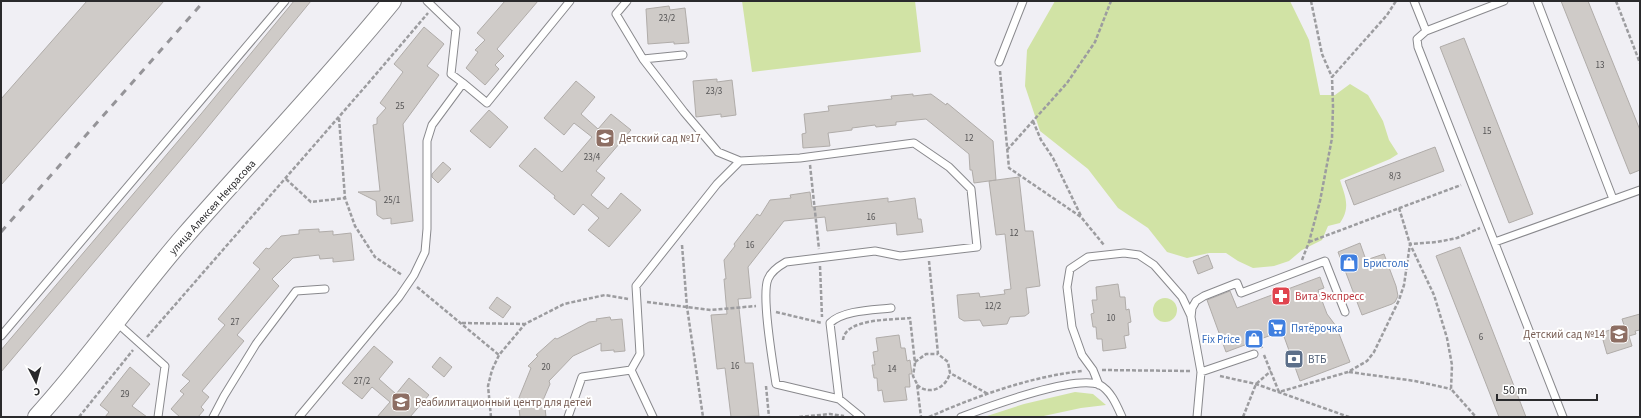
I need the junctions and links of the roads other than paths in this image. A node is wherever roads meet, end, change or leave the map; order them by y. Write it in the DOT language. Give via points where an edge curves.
graph roads {
  1 [pos="285,1"];
  2 [pos="392,1"];
  3 [pos="427,1"];
  4 [pos="570,1"];
  5 [pos="627,1"];
  6 [pos="1023,1"];
  7 [pos="1414,1"];
  8 [pos="1504,1"];
  9 [pos="1537,1"];
  10 [pos="1426,31"];
  11 [pos="682,55"];
  12 [pos="643,59"];
  13 [pos="999,62"];
  14 [pos="463,83"];
  15 [pos="740,160"];
  16 [pos="1640,190"];
  17 [pos="1613,199"];
  18 [pos="1495,242"];
  19 [pos="325,289"];
  20 [pos="891,308"];
  21 [pos="1345,312"];
  22 [pos="1191,317"];
  23 [pos="116,321"];
  24 [pos="1,336"];
  25 [pos="1254,354"];
  26 [pos="631,370"];
  27 [pos="1201,372"];
  28 [pos="1099,385"];
  29 [pos="839,399"];
  30 [pos="37,417"];
  31 [pos="158,417"];
  32 [pos="213,417"];
  33 [pos="299,417"];
  34 [pos="568,417"];
  35 [pos="653,417"];
  36 [pos="862,417"];
  37 [pos="961,417"];
  38 [pos="1122,417"];
  39 [pos="1198,417"];
  40 [pos="1563,417"];
  1 -- 24 [label="lane"];
  2 -- 23 [label="street, улица Алексея Некрасова" via="305,103 185,236"];
  3 -- 14 [label="lane" via="456,29 451,74"];
  4 -- 14 [label="lane" via="487,103"];
  5 -- 12 [label="lane" via="616,14"];
  6 -- 13 [label="lane"];
  7 -- 10 [label="lane"];
  8 -- 10 [label="lane"];
  9 -- 17 [label="lane"];
  10 -- 18 [label="lane" via="1417,39 1418,47"];
  11 -- 12 [label="lane"];
  12 -- 15 [label="lane" via="718,152"];
  14 -- 33 [label="lane" via="432,124 427,141 427,229 424,252 410,281"];
  15 -- 26 [label="lane" via="717,184 636,286 640,354"];
  15 -- 29 [label="lane" via="800,158 914,143 950,167 971,189 977,247 900,256 875,251 786,262 776,268 768,278 767,309 776,384"];
  16 -- 17 [label="lane"];
  17 -- 18 [label="lane"];
  18 -- 40 [label="lane"];
  19 -- 32 [label="lane" via="296,292 256,344"];
  20 -- 29 [label="lane" via="844,314 830,323"];
  21 -- 22 [label="lane" via="1325,261 1241,293 1237,283 1204,296 1196,301"];
  22 -- 27 [label="lane"];
  22 -- 28 [label="lane" via="1182,297 1154,265 1139,256 1124,253 1088,257 1070,269 1067,287 1072,327 1082,355 1093,370"];
  23 -- 30 [label="street, улица Алексея Некрасова" via="92,354"];
  23 -- 31 [label="lane" via="165,366"];
  25 -- 27 [label="lane"];
  26 -- 34 [label="lane" via="582,377"];
  26 -- 35 [label="lane"];
  27 -- 39 [label="lane"];
  28 -- 37 [label="lane" via="1081,383 1032,393"];
  28 -- 38 [label="lane" via="1106,389"];
  29 -- 36 [label="lane"];
}
